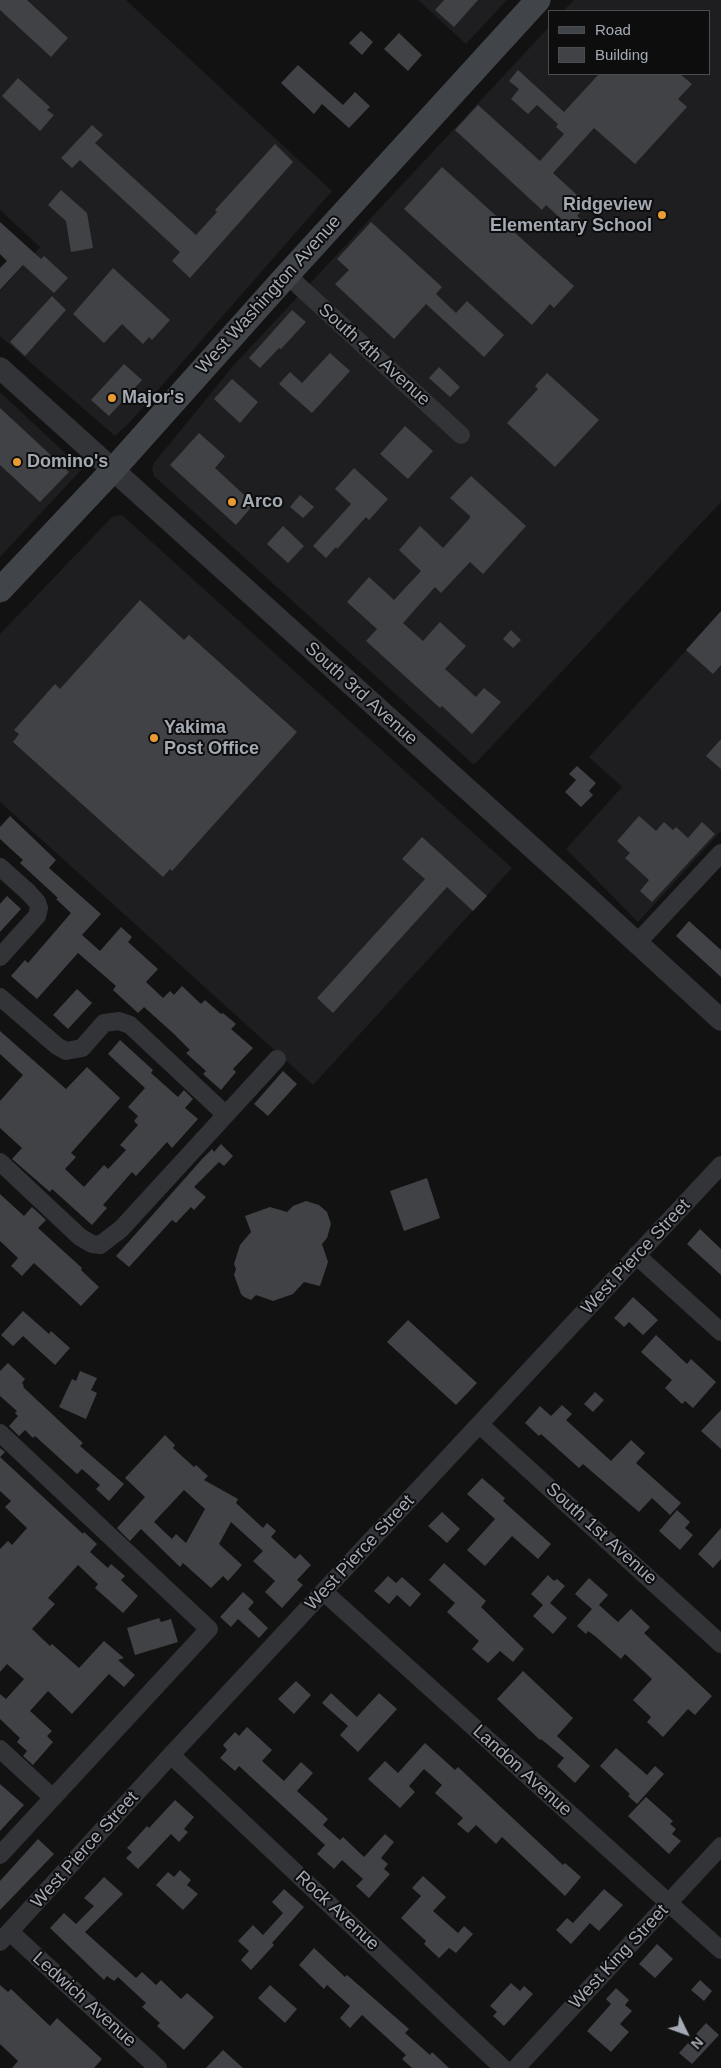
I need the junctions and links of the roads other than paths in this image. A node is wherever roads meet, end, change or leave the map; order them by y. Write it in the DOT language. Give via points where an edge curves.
graph roads {
  1 [pos="538,0"];
  2 [pos="287,275"];
  3 [pos="0,368"];
  4 [pos="462,435"];
  5 [pos="112,471"];
  6 [pos="0,590"];
  7 [pos="721,853"];
  8 [pos="0,867"];
  9 [pos="637,944"];
  10 [pos="0,957"];
  11 [pos="0,997"];
  12 [pos="721,1020"];
  13 [pos="277,1059"];
  14 [pos="225,1114"];
  15 [pos="0,1162"];
  16 [pos="721,1165"];
  17 [pos="636,1255"];
  18 [pos="721,1332"];
  19 [pos="480,1425"];
  20 [pos="0,1433"];
  21 [pos="324,1592"];
  22 [pos="721,1644"];
  23 [pos="0,1749"];
  24 [pos="172,1755"];
  25 [pos="53,1798"];
  26 [pos="721,1846"];
  27 [pos="0,1855"];
  28 [pos="669,1903"];
  29 [pos="5,1937"];
  30 [pos="721,1950"];
  31 [pos="158,2068"];
  32 [pos="503,2068"];
  33 [pos="516,2068"];
  1 -- 2 [label="main road, West Washington Avenue"];
  2 -- 4 [label="street, South 4th Avenue"];
  2 -- 5 [label="main road, West Washington Avenue"];
  3 -- 5 [label="street, South 3rd Avenue"];
  5 -- 6 [label="main road, West Washington Avenue"];
  5 -- 9 [label="street, South 3rd Avenue"];
  7 -- 9 [label="street"];
  8 -- 10 [label="street" via="28,892 40,908 37,916"];
  9 -- 12 [label="street, South 3rd Avenue"];
  11 -- 14 [label="street" via="66,1051 82,1048 104,1023 119,1021 130,1025"];
  13 -- 14 [label="street"];
  14 -- 15 [label="street" via="121,1228 100,1244 92,1244 80,1237"];
  16 -- 17 [label="street, West Pierce Street"];
  17 -- 18 [label="street"];
  17 -- 19 [label="street, West Pierce Street"];
  19 -- 21 [label="street, West Pierce Street"];
  19 -- 22 [label="street, South 1st Avenue"];
  20 -- 25 [label="street" via="209,1629"];
  21 -- 24 [label="street, West Pierce Street"];
  21 -- 28 [label="street, Landon Avenue"];
  23 -- 25 [label="street"];
  24 -- 29 [label="street, West Pierce Street"];
  24 -- 32 [label="street, Rock Avenue"];
  25 -- 27 [label="street"];
  26 -- 28 [label="street, West King Street"];
  28 -- 30 [label="street, Landon Avenue"];
  28 -- 33 [label="street, West King Street"];
  29 -- 31 [label="street, Ledwich Avenue"];
}
